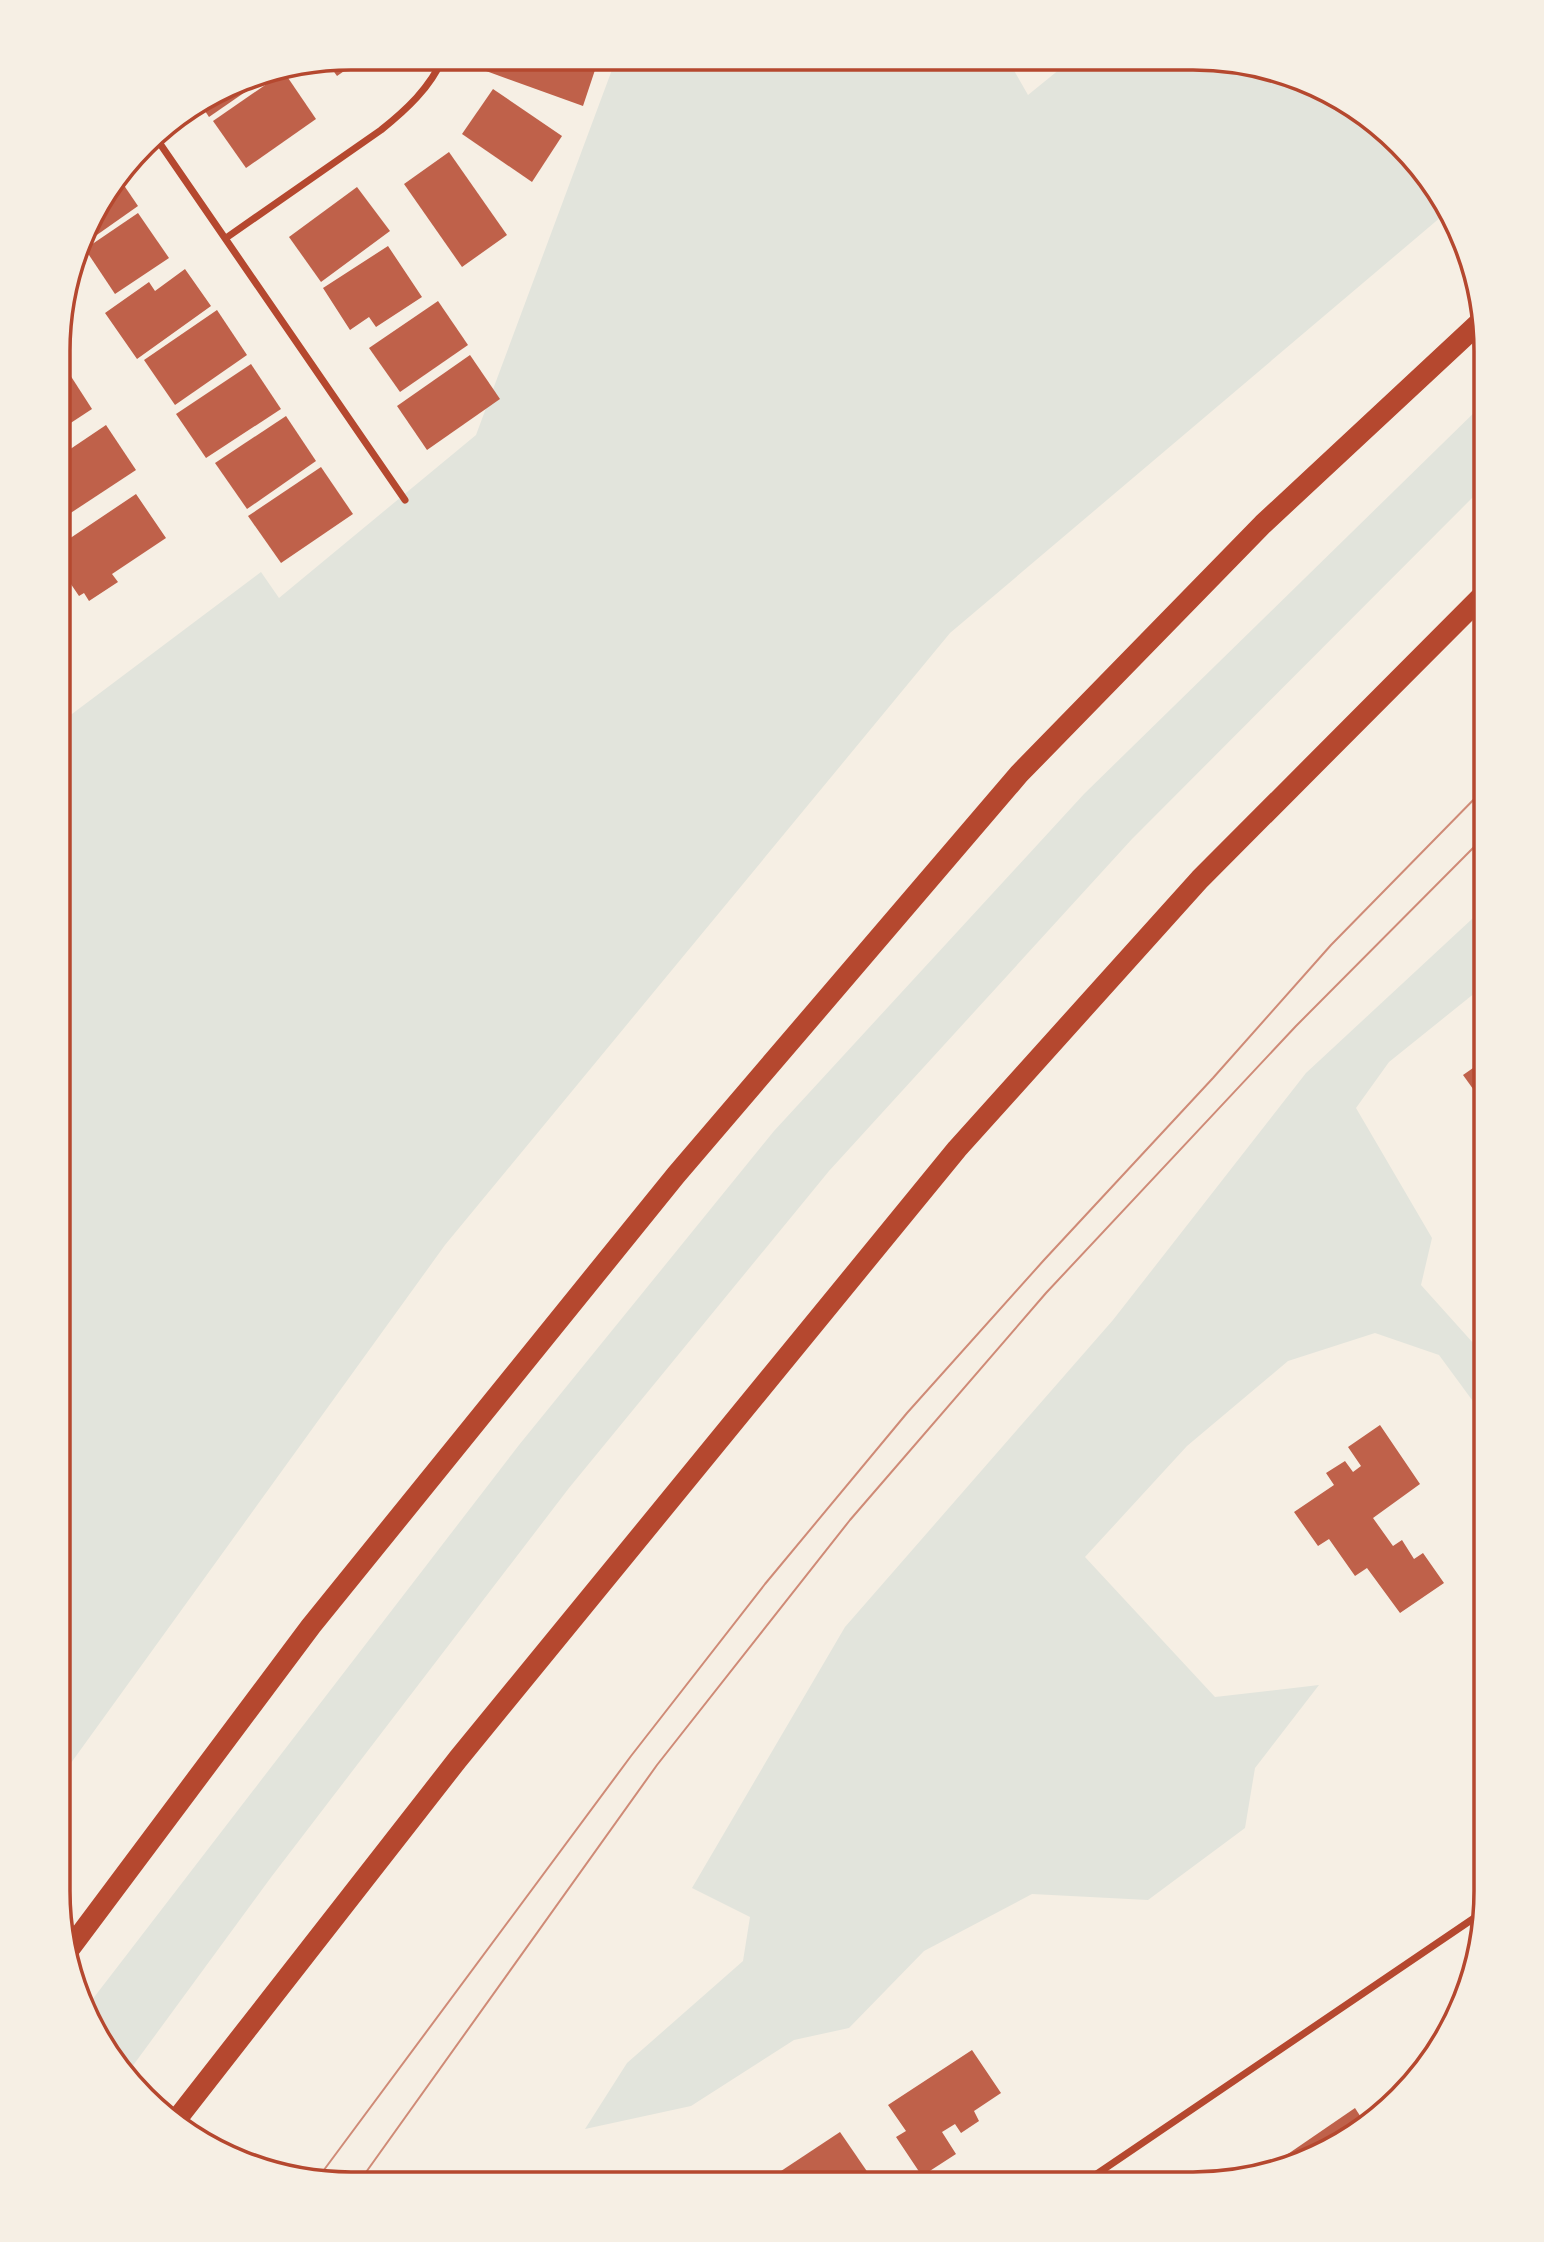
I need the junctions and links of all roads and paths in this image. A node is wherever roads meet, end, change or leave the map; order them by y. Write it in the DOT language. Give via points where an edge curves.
graph roads {
  1 [pos="436,70"];
  2 [pos="161,145"];
  3 [pos="226,238"];
  4 [pos="1473,329"];
  5 [pos="405,500"];
  6 [pos="1474,604"];
  7 [pos="1472,1919"];
  8 [pos="74,1942"];
  9 [pos="181,2114"];
  10 [pos="1101,2172"];
  1 -- 3 [label="street" via="405,111"];
  2 -- 3 [label="street"];
  3 -- 5 [label="street"];
  4 -- 8 [label="highway" via="1264,524 1019,774 676,1175 337,1594"];
  6 -- 9 [label="highway" via="1200,879 957,1149 458,1759"];
  7 -- 10 [label="street"];
}
